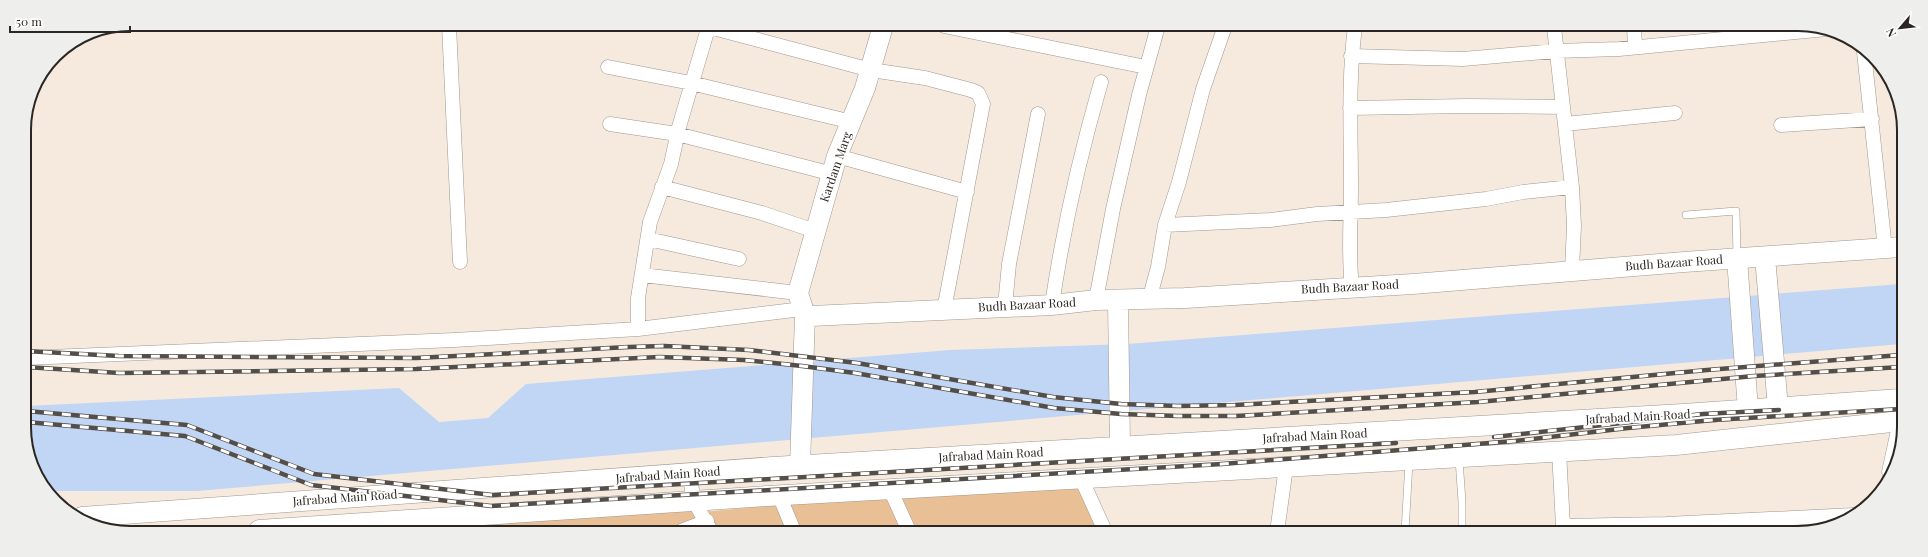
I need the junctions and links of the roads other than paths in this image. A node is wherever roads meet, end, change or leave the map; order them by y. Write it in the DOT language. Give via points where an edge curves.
graph roads {
  1 [pos="449,31"];
  2 [pos="705,31"];
  3 [pos="725,31"];
  4 [pos="883,31"];
  5 [pos="969,31"];
  6 [pos="1157,31"];
  7 [pos="1223,31"];
  8 [pos="1354,31"];
  9 [pos="1554,31"];
  10 [pos="1634,31"];
  11 [pos="1802,31"];
  12 [pos="1635,47"];
  13 [pos="1556,51"];
  14 [pos="1351,56"];
  15 [pos="1865,58"];
  16 [pos="608,67"];
  17 [pos="1146,67"];
  18 [pos="871,70"];
  19 [pos="1101,82"];
  20 [pos="691,83"];
  21 [pos="1563,107"];
  22 [pos="1350,108"];
  23 [pos="1675,113"];
  24 [pos="1038,114"];
  25 [pos="1872,119"];
  26 [pos="852,122"];
  27 [pos="610,124"];
  28 [pos="1565,124"];
  29 [pos="1781,125"];
  30 [pos="677,134"];
  31 [pos="835,165"];
  32 [pos="662,187"];
  33 [pos="1572,187"];
  34 [pos="966,192"];
  35 [pos="1351,211"];
  36 [pos="1686,214"];
  37 [pos="1165,225"];
  38 [pos="815,231"];
  39 [pos="648,239"];
  40 [pos="1893,248"];
  41 [pos="1765,257"];
  42 [pos="1737,258"];
  43 [pos="740,259"];
  44 [pos="460,262"];
  45 [pos="1572,270"];
  46 [pos="642,275"];
  47 [pos="1352,287"];
  48 [pos="1096,300"];
  49 [pos="1118,300"];
  50 [pos="1149,300"];
  51 [pos="1052,305"];
  52 [pos="802,306"];
  53 [pos="1005,306"];
  54 [pos="944,310"];
  55 [pos="638,329"];
  56 [pos="31,358"];
  57 [pos="1897,399"];
  58 [pos="1778,408"];
  59 [pos="1748,410"];
  60 [pos="1897,421"];
  61 [pos="1896,439"];
  62 [pos="1120,447"];
  63 [pos="1559,451"];
  64 [pos="1459,457"];
  65 [pos="1892,457"];
  66 [pos="1409,460"];
  67 [pos="800,466"];
  68 [pos="1286,467"];
  69 [pos="689,473"];
  70 [pos="1081,478"];
  71 [pos="890,489"];
  72 [pos="779,495"];
  73 [pos="694,501"];
  74 [pos="1842,516"];
  75 [pos="88,517"];
  76 [pos="319,526"];
  77 [pos="709,526"];
  78 [pos="792,526"];
  79 [pos="907,526"];
  80 [pos="1103,526"];
  81 [pos="1278,526"];
  82 [pos="1406,526"];
  83 [pos="1462,526"];
  84 [pos="1562,526"];
  85 [pos="1624,526"];
  1 -- 44 [label="street"];
  2 -- 20 [label="street"];
  3 -- 18 [label="street"];
  4 -- 18 [label="main road, Kardam Marg"];
  5 -- 17 [label="street"];
  6 -- 17 [label="street"];
  7 -- 37 [label="street"];
  8 -- 14 [label="street"];
  9 -- 13 [label="street"];
  10 -- 12 [label="street"];
  11 -- 12 [label="street"];
  12 -- 13 [label="street"];
  13 -- 14 [label="street" via="1463,59"];
  13 -- 21 [label="street"];
  14 -- 22 [label="street"];
  15 -- 25 [label="street"];
  16 -- 20 [label="street"];
  17 -- 48 [label="street" via="1113,208"];
  18 -- 26 [label="main road, Kardam Marg"];
  18 -- 34 [label="street" via="925,78 978,93 983,104"];
  19 -- 51 [label="street" via="1083,145 1060,248"];
  20 -- 26 [label="street"];
  20 -- 30 [label="street"];
  21 -- 22 [label="street"];
  21 -- 28 [label="street"];
  22 -- 35 [label="street"];
  23 -- 28 [label="street"];
  24 -- 53 [label="street" via="1009,264"];
  25 -- 29 [label="street"];
  25 -- 40 [label="street"];
  26 -- 31 [label="main road, Kardam Marg"];
  27 -- 30 [label="street"];
  28 -- 33 [label="street"];
  30 -- 31 [label="street"];
  30 -- 32 [label="street" via="671,164"];
  31 -- 34 [label="street"];
  31 -- 38 [label="main road, Kardam Marg"];
  32 -- 38 [label="street" via="762,212"];
  32 -- 39 [label="street" via="650,222"];
  33 -- 35 [label="street" via="1386,210"];
  33 -- 45 [label="street"];
  34 -- 54 [label="street"];
  35 -- 37 [label="street" via="1270,220"];
  35 -- 47 [label="street"];
  36 -- 42 [label="lane" via="1736,211"];
  37 -- 50 [label="street"];
  38 -- 52 [label="main road, Kardam Marg"];
  39 -- 43 [label="street"];
  39 -- 46 [label="street"];
  40 -- 41 [label="main road, Budh Bazaar Road"];
  41 -- 42 [label="main road, Budh Bazaar Road"];
  41 -- 58 [label="main road"];
  42 -- 45 [label="main road, Budh Bazaar Road"];
  42 -- 59 [label="main road"];
  45 -- 47 [label="main road, Budh Bazaar Road"];
  46 -- 52 [label="street"];
  46 -- 55 [label="street" via="638,298"];
  47 -- 50 [label="main road, Budh Bazaar Road"];
  48 -- 49 [label="main road, Budh Bazaar Road"];
  48 -- 51 [label="main road, Budh Bazaar Road"];
  49 -- 50 [label="main road, Budh Bazaar Road"];
  49 -- 62 [label="main road"];
  51 -- 53 [label="main road, Budh Bazaar Road"];
  52 -- 54 [label="main road, Budh Bazaar Road" via="817,317"];
  52 -- 55 [label="street"];
  52 -- 67 [label="main road, Kardam Marg"];
  53 -- 54 [label="main road, Budh Bazaar Road"];
  55 -- 56 [label="street" via="454,340"];
  57 -- 58 [label="main road, Jafrabad Main Road"];
  58 -- 59 [label="main road, Jafrabad Main Road"];
  59 -- 62 [label="main road, Jafrabad Main Road"];
  60 -- 63 [label="main road" via="1676,445"];
  61 -- 65 [label="street"];
  62 -- 67 [label="main road, Jafrabad Main Road"];
  63 -- 64 [label="main road"];
  63 -- 84 [label="street"];
  64 -- 66 [label="main road"];
  64 -- 83 [label="lane"];
  66 -- 68 [label="main road"];
  66 -- 82 [label="lane"];
  67 -- 69 [label="main road, Jafrabad Main Road"];
  68 -- 70 [label="main road"];
  68 -- 81 [label="street"];
  69 -- 73 [label="street"];
  69 -- 75 [label="main road, Jafrabad Main Road"];
  70 -- 71 [label="main road"];
  70 -- 80 [label="street"];
  71 -- 72 [label="main road"];
  71 -- 79 [label="street"];
  72 -- 73 [label="main road"];
  72 -- 78 [label="street"];
  73 -- 76 [label="main road"];
  73 -- 77 [label="street"];
  74 -- 85 [label="street"];
}
